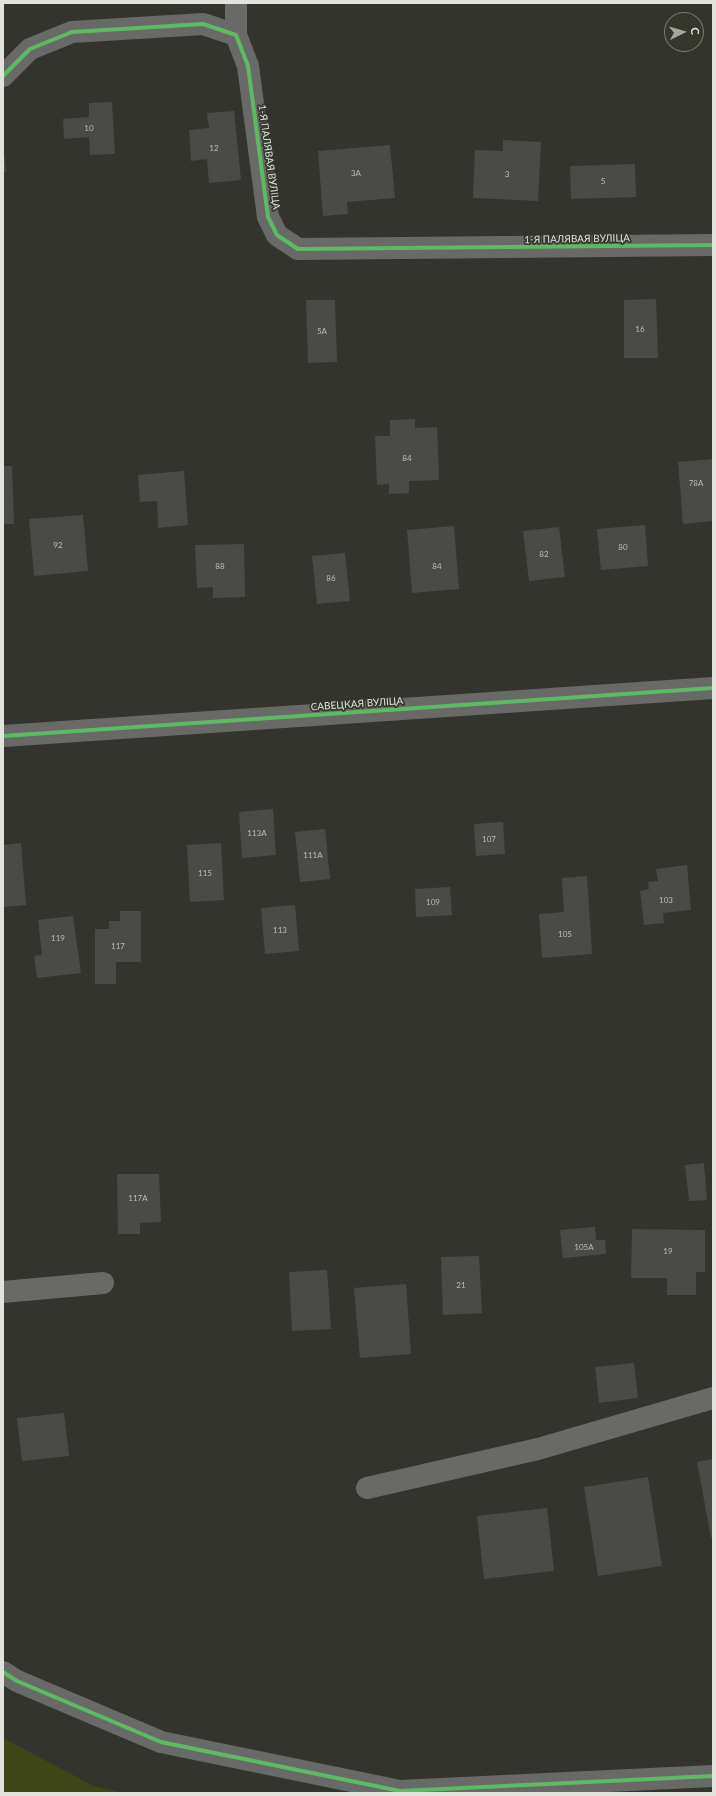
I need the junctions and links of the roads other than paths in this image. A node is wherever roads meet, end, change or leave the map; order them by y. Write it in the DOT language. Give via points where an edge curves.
graph roads {
  1 [pos="236,3"];
  2 [pos="236,35"];
  3 [pos="3,76"];
  4 [pos="713,245"];
  5 [pos="713,688"];
  6 [pos="3,736"];
  7 [pos="103,1283"];
  8 [pos="3,1292"];
  9 [pos="713,1398"];
  10 [pos="367,1488"];
  11 [pos="3,1672"];
  12 [pos="713,1776"];
  1 -- 2 [label="street"];
  2 -- 3 [label="street" via="203,24 72,32 30,49"];
  2 -- 4 [label="street, 1-Я ПАЛЯВАЯ ВУЛІЦА" via="248,66 268,217 276,236 298,249"];
  5 -- 6 [label="street, САВЕЦКАЯ ВУЛІЦА"];
  7 -- 8 [label="street"];
  9 -- 10 [label="street" via="538,1449"];
  11 -- 12 [label="street" via="17,1681 161,1742 400,1791"];
}
